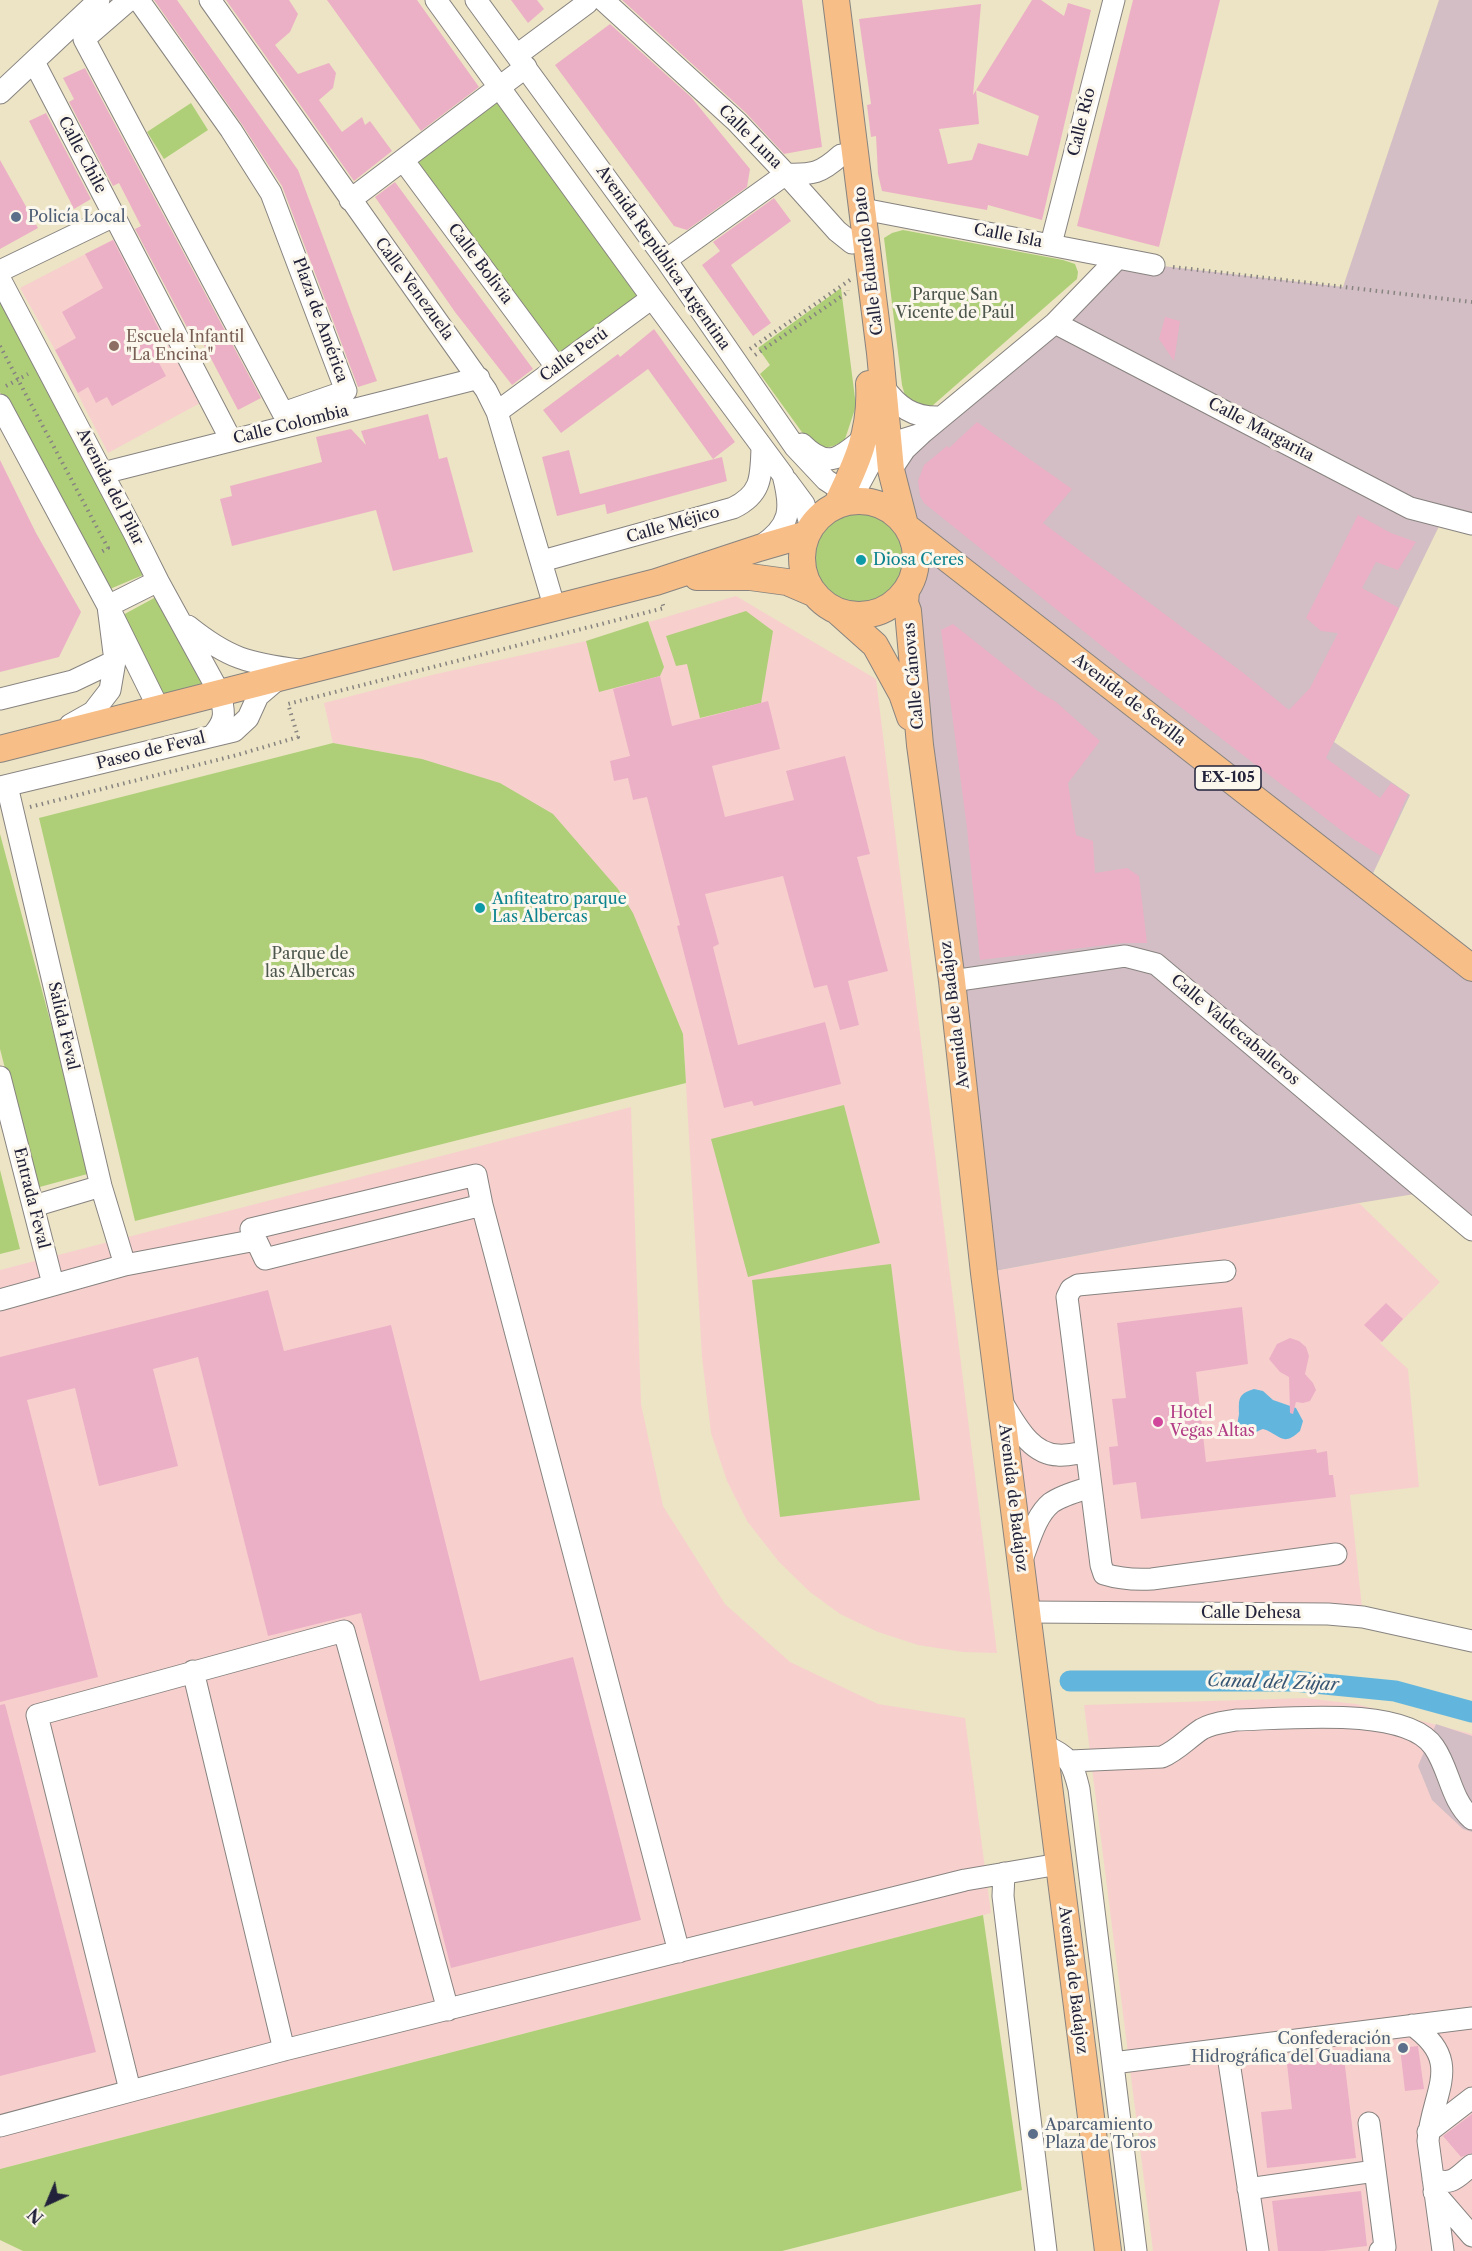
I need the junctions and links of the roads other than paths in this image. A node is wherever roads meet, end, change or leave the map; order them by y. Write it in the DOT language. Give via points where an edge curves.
graph roads {
  1 [pos="99,0"];
  2 [pos="129,0"];
  3 [pos="135,0"];
  4 [pos="210,0"];
  5 [pos="436,0"];
  6 [pos="476,0"];
  7 [pos="589,0"];
  8 [pos="603,0"];
  9 [pos="822,0"];
  10 [pos="836,0"];
  11 [pos="1114,0"];
  12 [pos="522,61"];
  13 [pos="34,62"];
  14 [pos="499,87"];
  15 [pos="0,93"];
  16 [pos="841,155"];
  17 [pos="403,160"];
  18 [pos="786,174"];
  19 [pos="350,200"];
  20 [pos="863,209"];
  21 [pos="114,216"];
  22 [pos="852,243"];
  23 [pos="1051,244"];
  24 [pos="1118,258"];
  25 [pos="666,260"];
  26 [pos="1154,265"];
  27 [pos="0,271"];
  28 [pos="0,279"];
  29 [pos="652,298"];
  30 [pos="1054,323"];
  31 [pos="557,368"];
  32 [pos="478,378"];
  33 [pos="883,386"];
  34 [pos="0,405"];
  35 [pos="497,412"];
  36 [pos="940,417"];
  37 [pos="777,420"];
  38 [pos="921,434"];
  39 [pos="864,438"];
  40 [pos="231,440"];
  41 [pos="889,444"];
  42 [pos="762,447"];
  43 [pos="891,470"];
  44 [pos="103,473"];
  45 [pos="783,475"];
  46 [pos="849,499"];
  47 [pos="1472,524"];
  48 [pos="906,525"];
  49 [pos="809,531"];
  50 [pos="759,548"];
  51 [pos="542,561"];
  52 [pos="663,580"];
  53 [pos="158,581"];
  54 [pos="910,585"];
  55 [pos="984,588"];
  56 [pos="814,594"];
  57 [pos="108,606"];
  58 [pos="555,609"];
  59 [pos="837,611"];
  60 [pos="181,621"];
  61 [pos="115,661"];
  62 [pos="309,671"];
  63 [pos="278,679"];
  64 [pos="220,694"];
  65 [pos="0,699"];
  66 [pos="159,709"];
  67 [pos="213,735"];
  68 [pos="49,737"];
  69 [pos="920,745"];
  70 [pos="0,749"];
  71 [pos="3,787"];
  72 [pos="1472,968"];
  73 [pos="952,981"];
  74 [pos="0,1077"];
  75 [pos="101,1186"];
  76 [pos="482,1205"];
  77 [pos="34,1206"];
  78 [pos="315,1214"];
  79 [pos="1472,1230"];
  80 [pos="256,1240"];
  81 [pos="322,1245"];
  82 [pos="124,1265"];
  83 [pos="1226,1271"];
  84 [pos="53,1284"];
  85 [pos="0,1300"];
  86 [pos="1000,1399"];
  87 [pos="1086,1452"];
  88 [pos="1044,1453"];
  89 [pos="1010,1480"];
  90 [pos="1091,1487"];
  91 [pos="1050,1504"];
  92 [pos="1336,1554"];
  93 [pos="1021,1562"];
  94 [pos="1027,1612"];
  95 [pos="1472,1641"];
  96 [pos="194,1671"];
  97 [pos="1044,1745"];
  98 [pos="1070,1761"];
  99 [pos="1472,1819"];
  100 [pos="1059,1864"];
  101 [pos="1004,1873"];
  102 [pos="679,1952"];
  103 [pos="447,2010"];
  104 [pos="1470,2019"];
  105 [pos="1412,2025"];
  106 [pos="1227,2049"];
  107 [pos="284,2050"];
  108 [pos="1113,2063"];
  109 [pos="130,2090"];
  110 [pos="1472,2098"];
  111 [pos="1369,2123"];
  112 [pos="0,2126"];
  113 [pos="1428,2132"];
  114 [pos="1472,2165"];
  115 [pos="1375,2171"];
  116 [pos="1433,2186"];
  117 [pos="1248,2189"];
  118 [pos="1472,2236"];
  119 [pos="1472,2248"];
  120 [pos="1046,2251"];
  121 [pos="1108,2251"];
  122 [pos="1136,2251"];
  123 [pos="1258,2251"];
  124 [pos="1380,2251"];
  125 [pos="1443,2251"];
  126 [pos="1468,2251"];
  1 -- 13 [label="street"];
  2 -- 3 [label="street, Plaza de América" via="84,39 283,413 346,391 271,192"];
  4 -- 19 [label="street, Calle Venezuela"];
  5 -- 14 [label="street, Avenida República Argentina"];
  6 -- 12 [label="street, Avenida República Argentina"];
  7 -- 12 [label="street"];
  8 -- 18 [label="street, Calle Luna" via="737,122"];
  9 -- 16 [label="main road, Calle Eduardo Dato"];
  10 -- 20 [label="main road, Calle Eduardo Dato"];
  11 -- 23 [label="street, Calle Río"];
  12 -- 14 [label="street"];
  12 -- 25 [label="street, Avenida República Argentina"];
  13 -- 15 [label="street"];
  13 -- 21 [label="street, Calle Chile"];
  14 -- 17 [label="street"];
  14 -- 29 [label="street, Avenida República Argentina"];
  16 -- 18 [label="street" via="821,171"];
  16 -- 22 [label="main road, Calle Eduardo Dato"];
  17 -- 19 [label="street"];
  17 -- 31 [label="street, Calle Bolivia"];
  18 -- 22 [label="street"];
  18 -- 25 [label="street, Calle Luna"];
  19 -- 32 [label="street, Calle Venezuela"];
  20 -- 23 [label="street, Calle Isla"];
  20 -- 33 [label="main road, Calle Eduardo Dato"];
  21 -- 27 [label="street"];
  21 -- 40 [label="street, Calle Chile"];
  22 -- 39 [label="main road, Calle Eduardo Dato" via="849,276 865,341 870,406"];
  23 -- 24 [label="street, Calle Isla"];
  24 -- 26 [label="street, Calle Isla"];
  24 -- 30 [label="street"];
  25 -- 37 [label="street, Avenida República Argentina"];
  28 -- 44 [label="street, Avenida del Pilar"];
  29 -- 31 [label="street, Calle Perú"];
  29 -- 42 [label="street, Avenida República Argentina"];
  30 -- 36 [label="street"];
  30 -- 47 [label="street, Calle Margarita" via="1410,508"];
  31 -- 35 [label="street, Calle Perú"];
  32 -- 35 [label="street, Calle Venezuela"];
  32 -- 40 [label="street, Calle Colombia"];
  33 -- 36 [label="street" via="896,404 906,410 926,418"];
  33 -- 41 [label="main road, Calle Eduardo Dato"];
  34 -- 57 [label="street"];
  35 -- 51 [label="street, Calle Venezuela"];
  36 -- 38 [label="street"];
  37 -- 39 [label="street" via="824,459 845,454"];
  37 -- 46 [label="street, Avenida República Argentina" via="807,462"];
  38 -- 41 [label="street"];
  38 -- 43 [label="street"];
  39 -- 46 [label="main road, Calle Eduardo Dato"];
  40 -- 44 [label="street, Calle Colombia"];
  41 -- 43 [label="main road, Calle Eduardo Dato"];
  41 -- 46 [label="street" via="875,455"];
  42 -- 45 [label="street, Avenida República Argentina"];
  42 -- 51 [label="street, Calle Méjico" via="757,488 744,503"];
  43 -- 48 [label="main road, Calle Eduardo Dato"];
  44 -- 53 [label="street, Avenida del Pilar"];
  45 -- 49 [label="street, Avenida República Argentina" via="804,504"];
  45 -- 50 [label="street, Avenida República Argentina" via="789,495 786,523"];
  46 -- 48 [label="main road" via="880,505"];
  46 -- 49 [label="main road" via="823,513"];
  48 -- 54 [label="main road" via="917,562"];
  48 -- 55 [label="main road, Avenida de Sevilla / EX-105"];
  49 -- 50 [label="main road"];
  49 -- 56 [label="main road" via="802,562"];
  50 -- 52 [label="main road"];
  51 -- 58 [label="street, Calle Venezuela"];
  52 -- 56 [label="main road" via="750,577 787,582"];
  52 -- 58 [label="main road"];
  53 -- 57 [label="street"];
  53 -- 60 [label="street, Avenida del Pilar"];
  54 -- 55 [label="main road, Avenida de Sevilla / EX-105" via="926,571 953,572"];
  54 -- 59 [label="main road" via="885,610 869,615"];
  54 -- 69 [label="main road, Calle Cánovas" via="905,603"];
  55 -- 72 [label="main road, Avenida de Sevilla / EX-105"];
  56 -- 59 [label="main road"];
  57 -- 61 [label="street"];
  57 -- 66 [label="street"];
  58 -- 62 [label="main road"];
  59 -- 69 [label="main road, Calle Cánovas" via="875,645 902,694"];
  60 -- 62 [label="street" via="213,646 237,658"];
  60 -- 64 [label="street, Avenida del Pilar"];
  61 -- 65 [label="street" via="73,681"];
  61 -- 68 [label="street" via="110,690 93,712"];
  62 -- 63 [label="main road"];
  63 -- 64 [label="main road"];
  63 -- 67 [label="street, Paseo de Feval" via="258,696 248,718 234,731"];
  64 -- 66 [label="main road"];
  64 -- 67 [label="street" via="223,724"];
  66 -- 68 [label="main road"];
  67 -- 71 [label="street, Paseo de Feval"];
  68 -- 70 [label="main road"];
  69 -- 73 [label="main road, Avenida de Badajoz"];
  71 -- 75 [label="street, Salida Feval" via="13,811"];
  73 -- 79 [label="street, Calle Valdecaballeros" via="1125,956 1156,964"];
  73 -- 86 [label="main road, Avenida de Badajoz"];
  74 -- 77 [label="street, Entrada Feval"];
  75 -- 77 [label="street"];
  75 -- 82 [label="street, Salida Feval"];
  76 -- 78 [label="street" via="476,1175"];
  76 -- 81 [label="street"];
  76 -- 102 [label="street"];
  77 -- 84 [label="street, Entrada Feval"];
  78 -- 80 [label="street" via="252,1230"];
  78 -- 81 [label="street"];
  80 -- 81 [label="street" via="265,1259"];
  80 -- 82 [label="street"];
  82 -- 84 [label="street"];
  83 -- 87 [label="street" via="1078,1286 1071,1290 1067,1297"];
  84 -- 85 [label="street"];
  86 -- 88 [label="street" via="1020,1432"];
  86 -- 89 [label="main road, Avenida de Badajoz"];
  87 -- 88 [label="street"];
  87 -- 90 [label="street"];
  88 -- 89 [label="street" via="1029,1456"];
  89 -- 91 [label="street" via="1026,1501"];
  89 -- 93 [label="main road, Avenida de Badajoz"];
  90 -- 91 [label="street"];
  90 -- 92 [label="street" via="1104,1574 1130,1580 1152,1579"];
  91 -- 93 [label="street" via="1041,1515"];
  93 -- 94 [label="main road, Avenida de Badajoz"];
  94 -- 95 [label="street, Calle Dehesa" via="1328,1614 1363,1617"];
  94 -- 97 [label="main road, Avenida de Badajoz"];
  96 -- 103 [label="street" via="344,1631"];
  96 -- 107 [label="street"];
  96 -- 109 [label="street" via="37,1715"];
  97 -- 98 [label="street"];
  97 -- 100 [label="main road, Avenida de Badajoz"];
  98 -- 99 [label="street" via="1162,1757 1203,1728 1236,1720 1373,1719 1393,1722 1425,1736 1435,1748 1461,1809"];
  98 -- 108 [label="street" via="1079,1789"];
  100 -- 101 [label="street"];
  100 -- 121 [label="main road, Avenida de Badajoz"];
  101 -- 102 [label="street"];
  101 -- 120 [label="street" via="1003,1896"];
  102 -- 103 [label="street"];
  103 -- 107 [label="street"];
  104 -- 105 [label="street"];
  105 -- 106 [label="street"];
  105 -- 113 [label="street" via="1429,2038 1442,2067"];
  106 -- 108 [label="street"];
  106 -- 117 [label="street"];
  107 -- 109 [label="street"];
  108 -- 122 [label="street"];
  109 -- 112 [label="street"];
  110 -- 113 [label="street"];
  111 -- 115 [label="street"];
  113 -- 116 [label="street"];
  114 -- 116 [label="street" via="1455,2179"];
  115 -- 117 [label="street"];
  115 -- 124 [label="street" via="1385,2247"];
  116 -- 118 [label="street"];
  116 -- 125 [label="street"];
  117 -- 123 [label="street"];
  119 -- 126 [label="street"];
}
